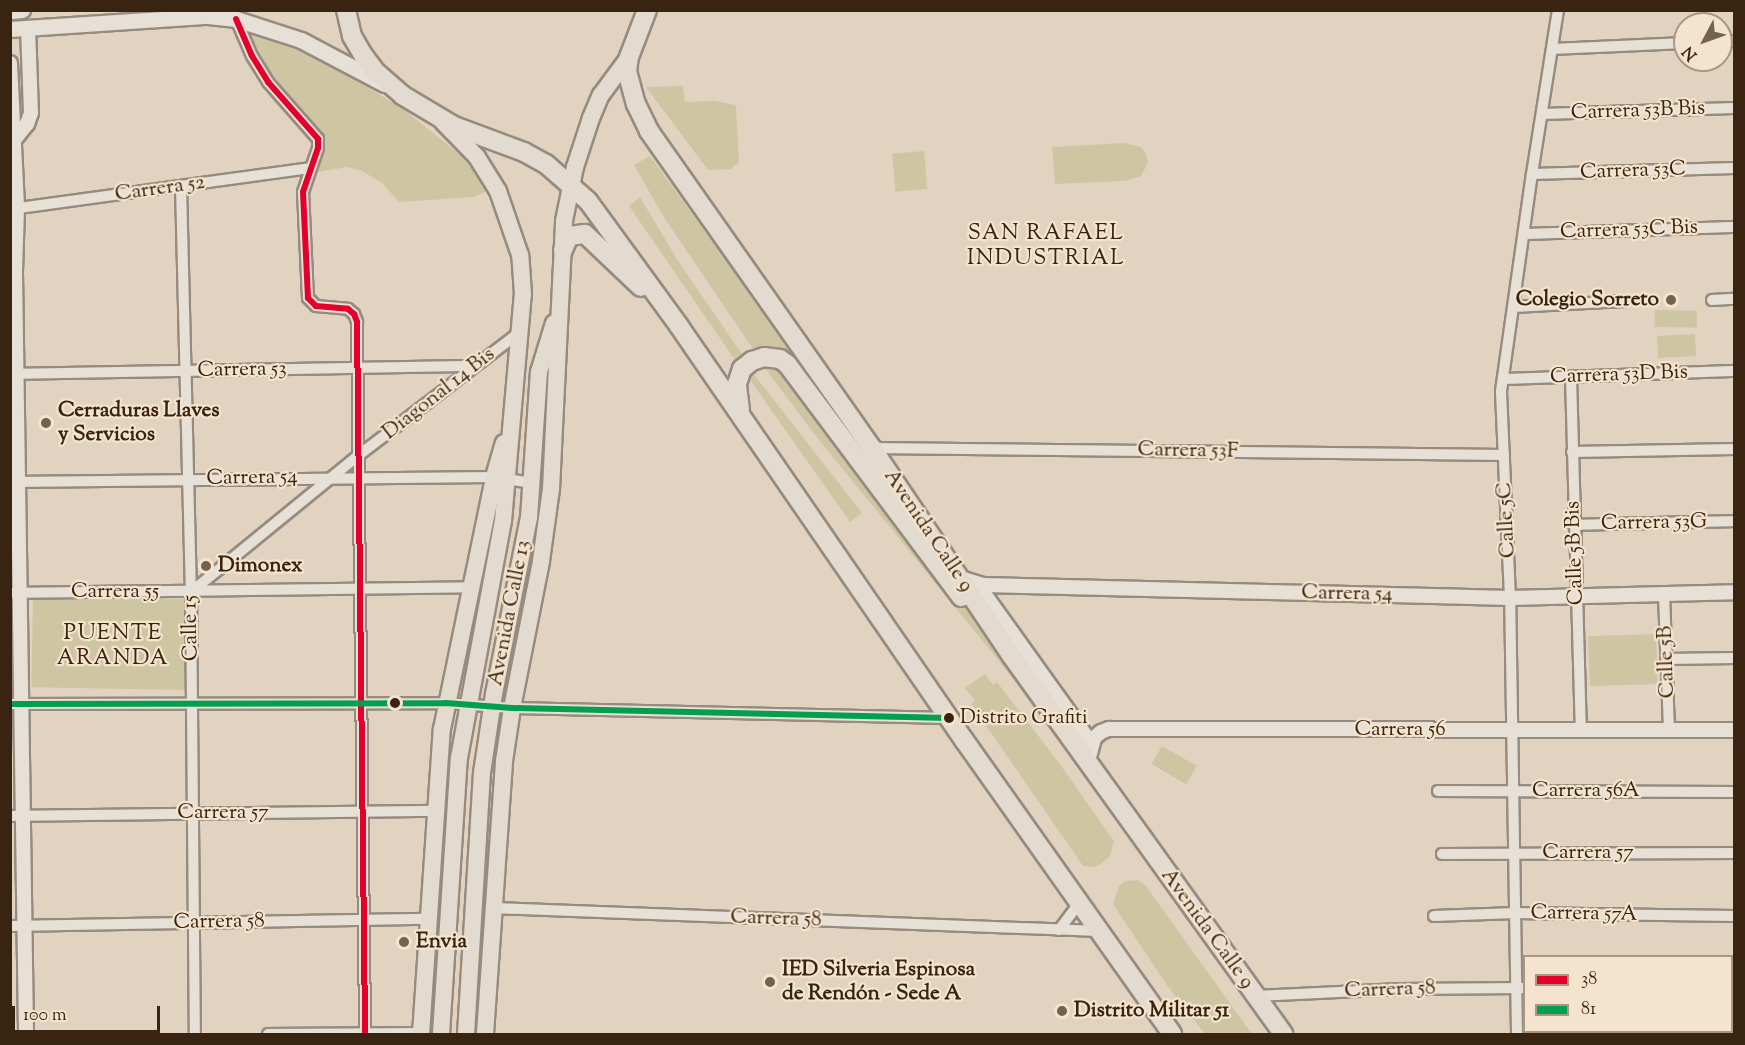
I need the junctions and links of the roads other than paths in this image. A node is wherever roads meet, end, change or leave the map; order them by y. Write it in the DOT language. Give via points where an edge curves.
graph roads {
  1 [pos="22,10"];
  2 [pos="346,10"];
  3 [pos="354,10"];
  4 [pos="647,10"];
  5 [pos="1558,10"];
  6 [pos="10,11"];
  7 [pos="236,20"];
  8 [pos="28,28"];
  9 [pos="10,29"];
  10 [pos="1673,44"];
  11 [pos="1552,49"];
  12 [pos="629,57"];
  13 [pos="10,63"];
  14 [pos="402,95"];
  15 [pos="1734,108"];
  16 [pos="1542,114"];
  17 [pos="436,116"];
  18 [pos="14,140"];
  19 [pos="310,168"];
  20 [pos="1734,168"];
  21 [pos="1532,174"];
  22 [pos="571,185"];
  23 [pos="181,186"];
  24 [pos="14,209"];
  25 [pos="1734,227"];
  26 [pos="1524,234"];
  27 [pos="563,250"];
  28 [pos="1734,299"];
  29 [pos="1712,300"];
  30 [pos="1624,301"];
  31 [pos="561,302"];
  32 [pos="1514,307"];
  33 [pos="679,326"];
  34 [pos="520,332"];
  35 [pos="473,366"];
  36 [pos="358,368"];
  37 [pos="186,371"];
  38 [pos="1734,371"];
  39 [pos="13,374"];
  40 [pos="1571,377"];
  41 [pos="1503,379"];
  42 [pos="741,414"];
  43 [pos="872,448"];
  44 [pos="1734,450"];
  45 [pos="1572,452"];
  46 [pos="359,455"];
  47 [pos="1504,455"];
  48 [pos="333,477"];
  49 [pos="360,477"];
  50 [pos="501,478"];
  51 [pos="189,479"];
  52 [pos="15,482"];
  53 [pos="532,483"];
  54 [pos="1734,521"];
  55 [pos="1574,525"];
  56 [pos="960,578"];
  57 [pos="978,585"];
  58 [pos="471,587"];
  59 [pos="360,590"];
  60 [pos="190,592"];
  61 [pos="1734,592"];
  62 [pos="15,593"];
  63 [pos="534,594"];
  64 [pos="1664,594"];
  65 [pos="1576,596"];
  66 [pos="1510,598"];
  67 [pos="509,621"];
  68 [pos="1011,655"];
  69 [pos="1734,658"];
  70 [pos="1667,659"];
  71 [pos="362,703"];
  72 [pos="446,703"];
  73 [pos="15,704"];
  74 [pos="192,704"];
  75 [pos="467,704"];
  76 [pos="492,706"];
  77 [pos="512,708"];
  78 [pos="949,718"];
  79 [pos="1512,730"];
  80 [pos="1581,730"];
  81 [pos="1669,730"];
  82 [pos="1734,730"];
  83 [pos="1089,752"];
  84 [pos="1438,791"];
  85 [pos="1513,791"];
  86 [pos="1734,792"];
  87 [pos="435,811"];
  88 [pos="194,813"];
  89 [pos="364,814"];
  90 [pos="16,816"];
  91 [pos="1514,853"];
  92 [pos="1734,853"];
  93 [pos="1442,854"];
  94 [pos="1079,903"];
  95 [pos="493,909"];
  96 [pos="429,911"];
  97 [pos="1515,913"];
  98 [pos="1434,916"];
  99 [pos="1734,916"];
  100 [pos="366,919"];
  101 [pos="194,922"];
  102 [pos="449,923"];
  103 [pos="17,926"];
  104 [pos="1059,930"];
  105 [pos="1099,931"];
  106 [pos="472,935"];
  107 [pos="1520,988"];
  108 [pos="1256,996"];
  109 [pos="365,1032"];
  110 [pos="421,1034"];
  111 [pos="26,1035"];
  112 [pos="195,1035"];
  113 [pos="268,1035"];
  114 [pos="441,1035"];
  115 [pos="466,1035"];
  116 [pos="485,1035"];
  117 [pos="1172,1035"];
  118 [pos="1283,1035"];
  119 [pos="1517,1035"];
  1 -- 6 [label="main road"];
  2 -- 14 [label="highway" via="352,36 363,55"];
  3 -- 17 [label="highway" via="380,63"];
  4 -- 12 [label="highway, Avenida Calle 9"];
  5 -- 11 [label="street, Calle 5C"];
  7 -- 8 [label="main road" via="208,16"];
  7 -- 14 [label="main road" via="301,40"];
  7 -- 19 [label="street" via="271,87 318,139"];
  8 -- 9 [label="main road"];
  8 -- 18 [label="street" via="32,107 27,124"];
  10 -- 11 [label="street"];
  11 -- 16 [label="street, Calle 5C"];
  12 -- 22 [label="main road, Avenida Calle 13" via="593,113"];
  12 -- 43 [label="highway, Avenida Calle 9" via="627,71 649,131"];
  13 -- 18 [label="street"];
  14 -- 17 [label="highway"];
  15 -- 16 [label="street, Carrera 53B Bis"];
  16 -- 21 [label="street, Calle 5C"];
  17 -- 22 [label="highway" via="524,152"];
  17 -- 34 [label="main road, Avenida Calle 13" via="456,133 485,169 507,214 522,274"];
  18 -- 24 [label="street"];
  19 -- 23 [label="street, Carrera 52"];
  19 -- 36 [label="street" via="303,192 308,298 316,306 354,314"];
  20 -- 21 [label="street, Carrera 53C"];
  21 -- 26 [label="street, Calle 5C"];
  22 -- 27 [label="main road, Avenida Calle 13"];
  22 -- 33 [label="highway" via="588,201"];
  23 -- 24 [label="street, Carrera 52"];
  23 -- 37 [label="street, Calle 15"];
  24 -- 39 [label="street"];
  25 -- 26 [label="street, Carrera 53C Bis"];
  26 -- 32 [label="street, Calle 5C"];
  27 -- 31 [label="main road, Avenida Calle 13"];
  27 -- 33 [label="highway" via="573,234 592,238"];
  28 -- 29 [label="street"];
  30 -- 32 [label="street"];
  31 -- 53 [label="main road, Avenida Calle 13" via="539,372"];
  31 -- 63 [label="main road, Avenida Calle 13" via="551,489"];
  32 -- 41 [label="street, Calle 5C"];
  33 -- 42 [label="highway"];
  34 -- 35 [label="street, Diagonal 14 Bis"];
  34 -- 50 [label="main road, Avenida Calle 13" via="515,405"];
  35 -- 36 [label="street, Carrera 53"];
  35 -- 46 [label="street, Diagonal 14 Bis"];
  36 -- 37 [label="street, Carrera 53"];
  36 -- 46 [label="street"];
  37 -- 39 [label="street, Carrera 53"];
  37 -- 51 [label="street, Calle 15"];
  38 -- 40 [label="street, Carrera 53D Bis"];
  39 -- 52 [label="street"];
  40 -- 41 [label="street, Carrera 53D Bis"];
  40 -- 45 [label="street, Calle 5B Bis"];
  41 -- 47 [label="street, Calle 5C"];
  42 -- 68 [label="highway" via="737,384 742,369 764,357 788,364 936,566"];
  42 -- 78 [label="highway"];
  43 -- 47 [label="street, Carrera 53F"];
  43 -- 56 [label="highway, Avenida Calle 9"];
  44 -- 45 [label="street"];
  45 -- 55 [label="street, Calle 5B Bis"];
  46 -- 48 [label="street, Diagonal 14 Bis"];
  46 -- 49 [label="street"];
  47 -- 66 [label="street, Calle 5C"];
  48 -- 49 [label="street, Carrera 54"];
  48 -- 51 [label="street, Carrera 54"];
  48 -- 60 [label="street, Diagonal 14 Bis"];
  49 -- 50 [label="street, Carrera 54"];
  49 -- 59 [label="street"];
  50 -- 53 [label="street, Carrera 54"];
  50 -- 58 [label="main road, Avenida Calle 13"];
  50 -- 75 [label="main road, Avenida Calle 13" via="496,560"];
  51 -- 52 [label="street, Carrera 54"];
  51 -- 60 [label="street, Calle 15"];
  52 -- 62 [label="street"];
  53 -- 67 [label="main road, Avenida Calle 13"];
  54 -- 55 [label="street, Carrera 53G"];
  55 -- 65 [label="street, Calle 5B Bis"];
  56 -- 57 [label="street, Carrera 54"];
  56 -- 68 [label="highway, Avenida Calle 9"];
  57 -- 66 [label="street, Carrera 54"];
  57 -- 83 [label="street"];
  58 -- 59 [label="street, Carrera 55"];
  58 -- 72 [label="main road, Avenida Calle 13"];
  59 -- 60 [label="street, Carrera 55"];
  59 -- 71 [label="street"];
  60 -- 62 [label="street, Carrera 55"];
  60 -- 74 [label="street, Calle 15"];
  61 -- 64 [label="street, Carrera 54"];
  62 -- 73 [label="street"];
  63 -- 67 [label="main road"];
  63 -- 77 [label="main road, Avenida Calle 13"];
  64 -- 65 [label="street, Carrera 54"];
  64 -- 70 [label="street, Calle 5B"];
  65 -- 66 [label="street, Carrera 54"];
  65 -- 80 [label="street, Calle 5B Bis"];
  66 -- 79 [label="street, Calle 5C"];
  67 -- 76 [label="main road, Avenida Calle 13"];
  68 -- 83 [label="highway, Avenida Calle 9"];
  69 -- 70 [label="street"];
  70 -- 81 [label="street, Calle 5B"];
  71 -- 72 [label="street"];
  71 -- 74 [label="street"];
  71 -- 89 [label="street"];
  72 -- 75 [label="street"];
  72 -- 87 [label="main road, Avenida Calle 13"];
  73 -- 74 [label="street"];
  73 -- 90 [label="street"];
  74 -- 88 [label="street, Calle 15"];
  75 -- 76 [label="street"];
  75 -- 102 [label="main road, Avenida Calle 13" via="459,758"];
  76 -- 77 [label="street"];
  76 -- 106 [label="main road, Avenida Calle 13" via="482,773"];
  77 -- 78 [label="street"];
  77 -- 95 [label="main road, Avenida Calle 13"];
  78 -- 94 [label="highway"];
  79 -- 80 [label="street, Carrera 56"];
  79 -- 83 [label="street, Carrera 56" via="1113,729 1101,732"];
  79 -- 85 [label="street, Calle 5C"];
  80 -- 81 [label="street, Carrera 56"];
  81 -- 82 [label="street, Carrera 56"];
  83 -- 108 [label="highway, Avenida Calle 9"];
  84 -- 85 [label="street, Carrera 56A"];
  85 -- 86 [label="street, Carrera 56A"];
  85 -- 91 [label="street, Calle 5C"];
  87 -- 89 [label="street, Carrera 57"];
  87 -- 96 [label="main road, Avenida Calle 13"];
  88 -- 89 [label="street, Carrera 57"];
  88 -- 90 [label="street, Carrera 57"];
  88 -- 101 [label="street, Calle 15"];
  89 -- 100 [label="street"];
  90 -- 103 [label="street"];
  91 -- 92 [label="street, Carrera 57"];
  91 -- 93 [label="street, Carrera 57"];
  91 -- 97 [label="street, Calle 5C"];
  94 -- 104 [label="street"];
  94 -- 105 [label="highway"];
  95 -- 104 [label="street, Carrera 58"];
  95 -- 106 [label="main road"];
  95 -- 116 [label="main road, Avenida Calle 13"];
  96 -- 100 [label="street, Carrera 58"];
  96 -- 102 [label="main road"];
  96 -- 110 [label="main road, Avenida Calle 13"];
  97 -- 98 [label="street, Carrera 57A"];
  97 -- 99 [label="street, Carrera 57A"];
  97 -- 107 [label="street, Calle 5C"];
  100 -- 101 [label="street, Carrera 58"];
  100 -- 109 [label="street"];
  101 -- 103 [label="street, Carrera 58"];
  101 -- 112 [label="street, Calle 15"];
  102 -- 114 [label="main road, Avenida Calle 13"];
  103 -- 111 [label="street"];
  104 -- 105 [label="street, Carrera 58"];
  105 -- 117 [label="highway"];
  106 -- 115 [label="main road, Avenida Calle 13"];
  107 -- 108 [label="street, Carrera 58"];
  107 -- 119 [label="street, Calle 5C"];
  108 -- 118 [label="highway, Avenida Calle 9"];
  109 -- 110 [label="street"];
  109 -- 113 [label="street"];
}
